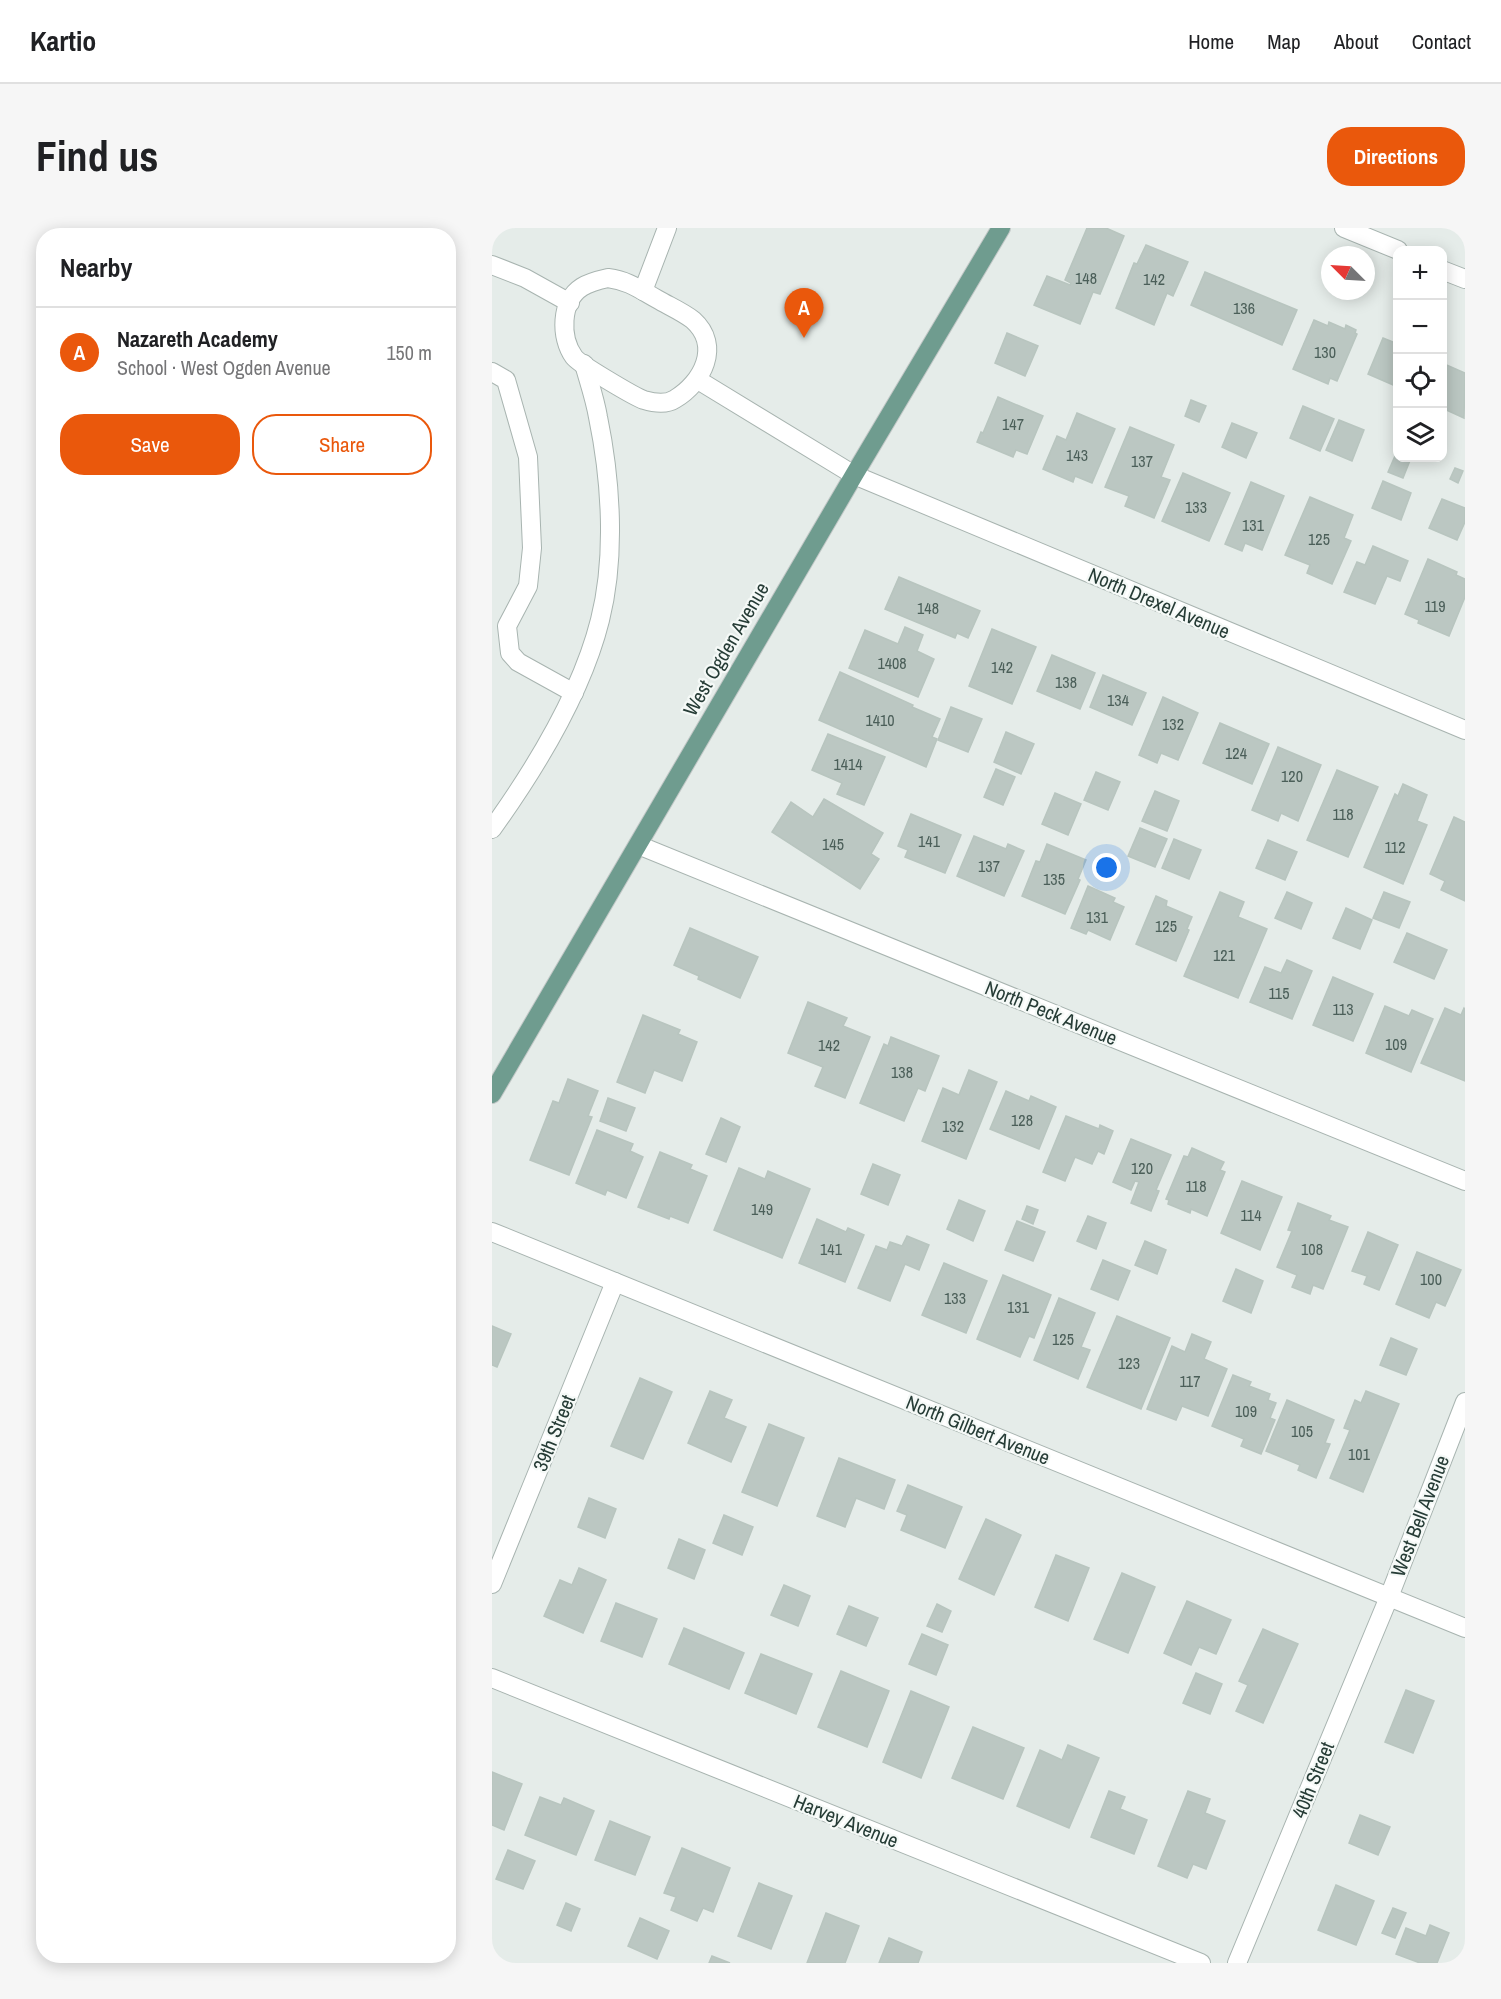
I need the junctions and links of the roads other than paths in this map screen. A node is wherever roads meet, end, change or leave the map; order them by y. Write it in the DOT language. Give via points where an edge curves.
graph roads {
  1 [pos="667,228"];
  2 [pos="1001,228"];
  3 [pos="1344,228"];
  4 [pos="1393,248"];
  5 [pos="492,265"];
  6 [pos="1447,272"];
  7 [pos="1465,279"];
  8 [pos="643,291"];
  9 [pos="570,303"];
  10 [pos="584,364"];
  11 [pos="492,372"];
  12 [pos="698,380"];
  13 [pos="854,475"];
  14 [pos="574,693"];
  15 [pos="1465,730"];
  16 [pos="492,829"];
  17 [pos="638,845"];
  18 [pos="492,1094"];
  19 [pos="1465,1181"];
  20 [pos="492,1232"];
  21 [pos="615,1282"];
  22 [pos="1465,1402"];
  23 [pos="492,1584"];
  24 [pos="1389,1597"];
  25 [pos="1465,1628"];
  26 [pos="492,1678"];
  27 [pos="1201,1963"];
  28 [pos="1238,1963"];
  1 -- 8 [label="street"];
  2 -- 13 [label="main road, West Ogden Avenue"];
  3 -- 4 [label="street"];
  5 -- 9 [label="street"];
  6 -- 7 [label="street"];
  8 -- 9 [label="street" via="625,280 608,278 580,288"];
  8 -- 12 [label="street" via="693,320 703,333 707,347"];
  9 -- 10 [label="street" via="564,319 565,334 568,347"];
  10 -- 12 [label="street" via="641,399 656,403 670,402"];
  10 -- 14 [label="street" via="598,417 608,487 610,542 601,620"];
  11 -- 14 [label="street" via="506,380 528,457 532,548 528,586 507,627 510,653 518,662"];
  12 -- 13 [label="street, North Drexel Avenue"];
  13 -- 15 [label="street, North Drexel Avenue"];
  13 -- 17 [label="main road, West Ogden Avenue"];
  14 -- 16 [label="street" via="533,768"];
  17 -- 18 [label="main road, West Ogden Avenue"];
  17 -- 19 [label="street, North Peck Avenue"];
  20 -- 21 [label="street, North Gilbert Avenue"];
  21 -- 23 [label="street, 39th Street"];
  21 -- 24 [label="street, North Gilbert Avenue"];
  22 -- 24 [label="street, West Bell Avenue"];
  24 -- 25 [label="street, North Gilbert Avenue"];
  24 -- 28 [label="street, 40th Street"];
  26 -- 27 [label="street, Harvey Avenue"];
}
